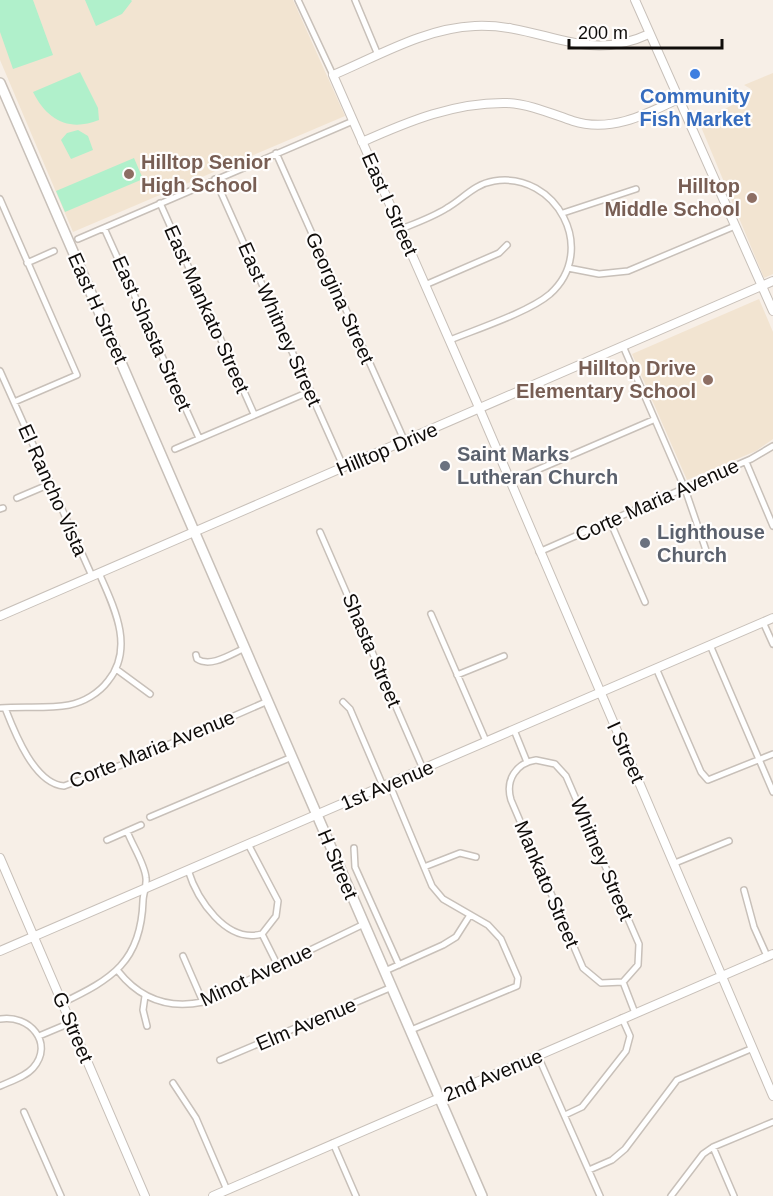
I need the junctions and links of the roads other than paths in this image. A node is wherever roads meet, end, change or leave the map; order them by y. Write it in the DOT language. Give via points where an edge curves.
graph roads {
  1 [pos="298,0"];
  2 [pos="355,0"];
  3 [pos="635,0"];
  4 [pos="650,34"];
  5 [pos="378,55"];
  6 [pos="333,75"];
  7 [pos="0,83"];
  8 [pos="678,99"];
  9 [pos="353,121"];
  10 [pos="362,142"];
  11 [pos="276,153"];
  12 [pos="215,179"];
  13 [pos="636,189"];
  14 [pos="0,200"];
  15 [pos="160,203"];
  16 [pos="563,213"];
  17 [pos="735,226"];
  18 [pos="104,228"];
  19 [pos="401,229"];
  20 [pos="78,239"];
  21 [pos="507,245"];
  22 [pos="54,251"];
  23 [pos="27,263"];
  24 [pos="568,268"];
  25 [pos="773,281"];
  26 [pos="425,285"];
  27 [pos="762,286"];
  28 [pos="773,311"];
  29 [pos="450,340"];
  30 [pos="623,346"];
  31 [pos="0,371"];
  32 [pos="310,391"];
  33 [pos="14,402"];
  34 [pos="479,409"];
  35 [pos="254,414"];
  36 [pos="653,420"];
  37 [pos="199,438"];
  38 [pos="405,442"];
  39 [pos="773,446"];
  40 [pos="175,449"];
  41 [pos="746,462"];
  42 [pos="344,468"];
  43 [pos="509,482"];
  44 [pos="51,484"];
  45 [pos="684,489"];
  46 [pos="17,498"];
  47 [pos="610,521"];
  48 [pos="773,526"];
  49 [pos="195,532"];
  50 [pos="320,532"];
  51 [pos="539,552"];
  52 [pos="708,556"];
  53 [pos="95,574"];
  54 [pos="645,602"];
  55 [pos="431,615"];
  56 [pos="0,616"];
  57 [pos="773,618"];
  58 [pos="763,622"];
  59 [pos="773,644"];
  60 [pos="710,645"];
  61 [pos="245,648"];
  62 [pos="196,655"];
  63 [pos="504,656"];
  64 [pos="657,668"];
  65 [pos="116,669"];
  66 [pos="457,675"];
  67 [pos="600,692"];
  68 [pos="150,694"];
  69 [pos="268,701"];
  70 [pos="343,702"];
  71 [pos="2,708"];
  72 [pos="514,730"];
  73 [pos="486,741"];
  74 [pos="773,754"];
  75 [pos="292,757"];
  76 [pos="759,760"];
  77 [pos="527,762"];
  78 [pos="423,769"];
  79 [pos="386,784"];
  80 [pos="773,792"];
  81 [pos="317,814"];
  82 [pos="150,817"];
  83 [pos="141,825"];
  84 [pos="127,831"];
  85 [pos="107,840"];
  86 [pos="729,841"];
  87 [pos="248,844"];
  88 [pos="354,848"];
  89 [pos="476,857"];
  90 [pos="0,858"];
  91 [pos="675,863"];
  92 [pos="424,867"];
  93 [pos="188,870"];
  94 [pos="145,889"];
  95 [pos="744,890"];
  96 [pos="470,915"];
  97 [pos="364,924"];
  98 [pos="262,934"];
  99 [pos="34,937"];
  100 [pos="0,951"];
  101 [pos="770,955"];
  102 [pos="183,956"];
  103 [pos="399,965"];
  104 [pos="278,966"];
  105 [pos="118,971"];
  106 [pos="385,971"];
  107 [pos="722,976"];
  108 [pos="622,982"];
  109 [pos="392,987"];
  110 [pos="145,996"];
  111 [pos="204,1002"];
  112 [pos="62,1003"];
  113 [pos="635,1013"];
  114 [pos="622,1018"];
  115 [pos="0,1019"];
  116 [pos="70,1023"];
  117 [pos="147,1026"];
  118 [pos="411,1030"];
  119 [pos="39,1036"];
  120 [pos="753,1048"];
  121 [pos="538,1056"];
  122 [pos="220,1060"];
  123 [pos="173,1083"];
  124 [pos="0,1086"];
  125 [pos="773,1095"];
  126 [pos="440,1098"];
  127 [pos="24,1112"];
  128 [pos="565,1115"];
  129 [pos="773,1122"];
  130 [pos="333,1143"];
  131 [pos="713,1147"];
  132 [pos="589,1170"];
  133 [pos="227,1190"];
  134 [pos="62,1196"];
  135 [pos="145,1196"];
  136 [pos="213,1196"];
  137 [pos="356,1196"];
  138 [pos="482,1196"];
  139 [pos="600,1196"];
  140 [pos="671,1196"];
  141 [pos="734,1196"];
  1 -- 6 [label="street, East I Street"];
  2 -- 5 [label="street"];
  3 -- 4 [label="street"];
  4 -- 5 [label="street" via="615,46 592,47 517,28 472,26 426,35"];
  4 -- 8 [label="street"];
  5 -- 6 [label="street"];
  6 -- 9 [label="street, East I Street"];
  7 -- 49 [label="main road, East H Street"];
  8 -- 10 [label="street" via="624,122 605,125 583,124 513,104 479,104 430,113"];
  8 -- 17 [label="street"];
  9 -- 10 [label="street, East I Street"];
  9 -- 11 [label="street"];
  10 -- 19 [label="street, East I Street"];
  11 -- 12 [label="street"];
  11 -- 38 [label="street, Georgina Street"];
  12 -- 15 [label="street"];
  12 -- 32 [label="street, East Whitney Street"];
  13 -- 16 [label="street"];
  14 -- 23 [label="street"];
  15 -- 18 [label="street"];
  15 -- 35 [label="street, East Mankato Street"];
  16 -- 19 [label="street" via="550,196 536,187 499,180 476,187 446,209"];
  16 -- 24 [label="street" via="571,242"];
  17 -- 24 [label="street" via="626,271 599,274"];
  17 -- 27 [label="street"];
  18 -- 20 [label="street"];
  18 -- 37 [label="street, East Shasta Street"];
  19 -- 26 [label="street, East I Street"];
  21 -- 26 [label="street" via="499,253"];
  22 -- 23 [label="street"];
  23 -- 33 [label="street" via="77,375"];
  24 -- 29 [label="street" via="556,287 541,300"];
  25 -- 27 [label="street, Hilltop Drive"];
  26 -- 29 [label="street, East I Street"];
  27 -- 28 [label="street"];
  27 -- 30 [label="street, Hilltop Drive"];
  29 -- 34 [label="street, East I Street"];
  30 -- 34 [label="street, Hilltop Drive"];
  30 -- 36 [label="street"];
  31 -- 33 [label="street, El Rancho Vista"];
  32 -- 35 [label="street"];
  32 -- 42 [label="street, East Whitney Street"];
  33 -- 44 [label="street, El Rancho Vista"];
  34 -- 38 [label="street, Hilltop Drive"];
  34 -- 43 [label="street, I Street"];
  35 -- 37 [label="street"];
  36 -- 43 [label="street"];
  36 -- 45 [label="street"];
  37 -- 40 [label="street"];
  38 -- 42 [label="street, Hilltop Drive"];
  39 -- 41 [label="street, Corte Maria Avenue"];
  41 -- 45 [label="street, Corte Maria Avenue"];
  41 -- 48 [label="street"];
  42 -- 49 [label="street, Hilltop Drive"];
  43 -- 51 [label="street, I Street"];
  44 -- 46 [label="street"];
  44 -- 53 [label="street, El Rancho Vista"];
  45 -- 47 [label="street, Corte Maria Avenue"];
  45 -- 52 [label="street"];
  47 -- 51 [label="street, Corte Maria Avenue"];
  47 -- 54 [label="street"];
  49 -- 53 [label="street, Hilltop Drive"];
  49 -- 61 [label="main road, H Street"];
  50 -- 78 [label="street, Shasta Street"];
  51 -- 67 [label="street, I Street"];
  53 -- 56 [label="street, Hilltop Drive"];
  53 -- 65 [label="street, El Rancho Vista" via="120,629 121,651"];
  55 -- 66 [label="street"];
  57 -- 58 [label="street, 1st Avenue"];
  58 -- 59 [label="street"];
  58 -- 60 [label="street, 1st Avenue"];
  60 -- 64 [label="street, 1st Avenue"];
  60 -- 76 [label="street"];
  61 -- 62 [label="street" via="204,664"];
  61 -- 69 [label="main road, H Street"];
  63 -- 66 [label="street"];
  64 -- 67 [label="street, 1st Avenue"];
  64 -- 76 [label="street" via="701,772 708,780"];
  65 -- 68 [label="street"];
  65 -- 71 [label="street" via="99,691 74,704"];
  66 -- 73 [label="street"];
  67 -- 72 [label="street, 1st Avenue"];
  67 -- 91 [label="street, I Street"];
  69 -- 71 [label="street, Corte Maria Avenue" via="64,786 47,779 21,747"];
  69 -- 75 [label="main road, H Street"];
  70 -- 79 [label="street" via="351,709"];
  72 -- 73 [label="street, 1st Avenue"];
  72 -- 77 [label="street"];
  73 -- 78 [label="street, 1st Avenue"];
  74 -- 76 [label="street"];
  75 -- 81 [label="main road, H Street"];
  75 -- 82 [label="street"];
  76 -- 80 [label="street"];
  77 -- 108 [label="street, Mankato Street" via="513,774 509,796 583,968 601,983"];
  77 -- 108 [label="street, Whitney Street" via="551,762 564,772 570,784 639,944 638,965"];
  78 -- 79 [label="street, 1st Avenue"];
  79 -- 81 [label="street, 1st Avenue"];
  79 -- 92 [label="street"];
  81 -- 87 [label="street, 1st Avenue"];
  81 -- 97 [label="main road, H Street"];
  83 -- 84 [label="street"];
  84 -- 85 [label="street"];
  84 -- 94 [label="street" via="146,878"];
  86 -- 91 [label="street"];
  87 -- 93 [label="street, 1st Avenue"];
  87 -- 98 [label="street" via="278,901 275,920"];
  88 -- 103 [label="street" via="355,867"];
  89 -- 92 [label="street" via="460,853"];
  90 -- 99 [label="street, G Street"];
  91 -- 107 [label="street, I Street"];
  92 -- 96 [label="street" via="432,886 444,899"];
  93 -- 94 [label="street, 1st Avenue"];
  93 -- 98 [label="street" via="204,901 227,928 242,935"];
  94 -- 99 [label="street, 1st Avenue"];
  94 -- 105 [label="street" via="137,936"];
  95 -- 101 [label="street" via="754,927"];
  96 -- 103 [label="street" via="456,937"];
  96 -- 118 [label="street" via="488,925 501,939 517,986"];
  97 -- 104 [label="street, Minot Avenue"];
  97 -- 106 [label="main road, H Street"];
  98 -- 104 [label="street"];
  99 -- 100 [label="street, 1st Avenue"];
  99 -- 112 [label="street, G Street"];
  101 -- 107 [label="street, 2nd Avenue"];
  102 -- 111 [label="street"];
  103 -- 106 [label="street"];
  104 -- 111 [label="street, Minot Avenue"];
  105 -- 110 [label="street, Minot Avenue"];
  105 -- 112 [label="street" via="98,986"];
  106 -- 109 [label="main road, H Street"];
  107 -- 113 [label="street, 2nd Avenue"];
  107 -- 120 [label="street, I Street"];
  108 -- 113 [label="street"];
  109 -- 118 [label="main road, H Street"];
  109 -- 122 [label="street, Elm Avenue"];
  110 -- 111 [label="street, Minot Avenue" via="160,1003"];
  110 -- 117 [label="street"];
  112 -- 116 [label="street, G Street"];
  113 -- 114 [label="street, 2nd Avenue"];
  114 -- 121 [label="street, 2nd Avenue"];
  114 -- 128 [label="street" via="630,1036 626,1051 582,1107"];
  115 -- 119 [label="street" via="22,1021"];
  116 -- 119 [label="street"];
  116 -- 135 [label="street, G Street"];
  118 -- 126 [label="main road, H Street"];
  119 -- 124 [label="street" via="40,1055 34,1067"];
  120 -- 125 [label="street, I Street"];
  120 -- 132 [label="street" via="677,1080 625,1149"];
  121 -- 126 [label="street, 2nd Avenue"];
  121 -- 128 [label="street"];
  123 -- 133 [label="street" via="196,1118"];
  126 -- 130 [label="street, 2nd Avenue"];
  126 -- 138 [label="main road, H Street"];
  127 -- 134 [label="street"];
  128 -- 132 [label="street"];
  129 -- 131 [label="street"];
  130 -- 133 [label="street, 2nd Avenue"];
  130 -- 137 [label="street"];
  131 -- 140 [label="street" via="703,1154"];
  131 -- 141 [label="street"];
  132 -- 139 [label="street"];
  133 -- 136 [label="street, 2nd Avenue"];
}
